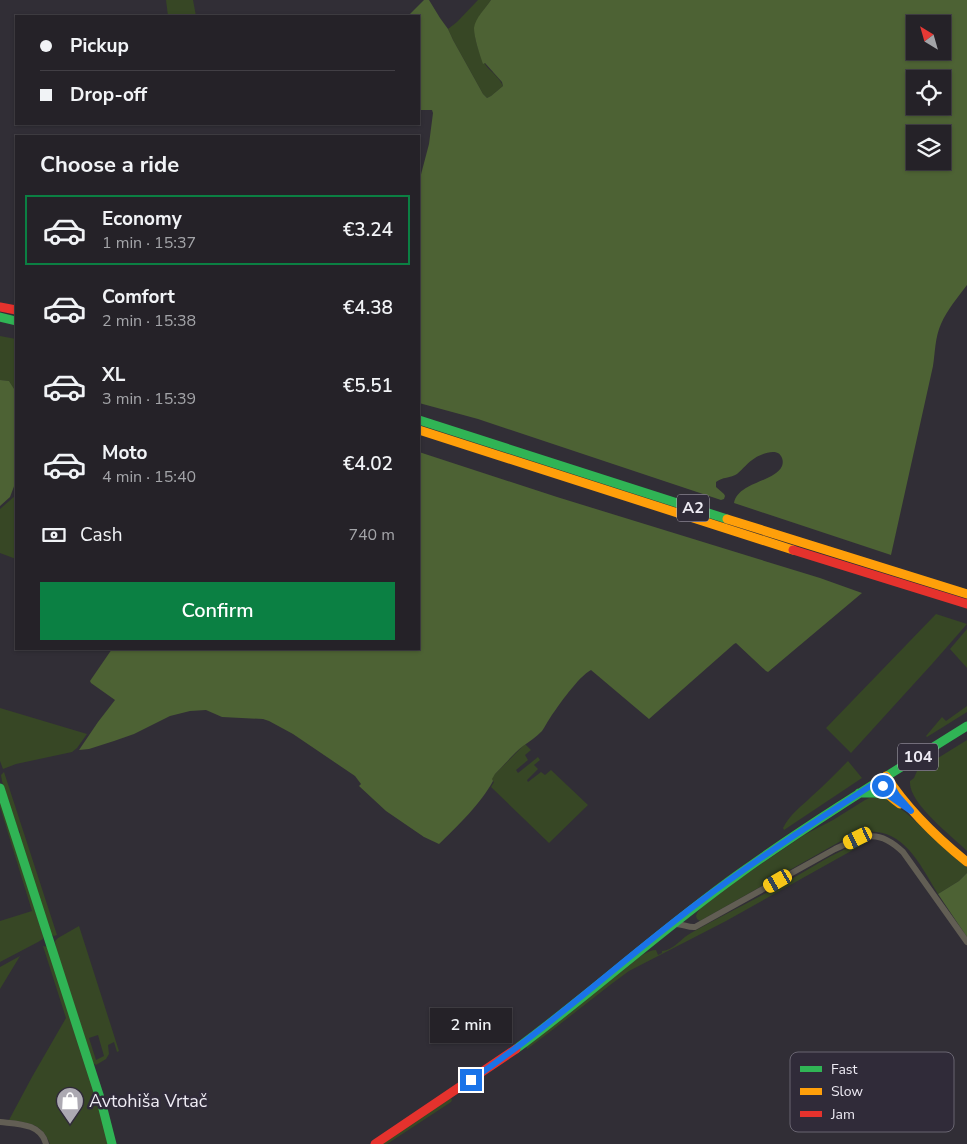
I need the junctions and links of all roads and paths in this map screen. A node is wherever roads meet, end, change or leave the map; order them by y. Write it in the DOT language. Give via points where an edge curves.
graph roads {
  1 [pos="0,307"];
  2 [pos="15,310"];
  3 [pos="0,317"];
  4 [pos="15,320"];
  5 [pos="420,420"];
  6 [pos="420,430"];
  7 [pos="967,594"];
  8 [pos="967,604"];
  9 [pos="967,726"];
  10 [pos="884,777"];
  11 [pos="0,788"];
  12 [pos="859,793"];
  13 [pos="888,795"];
  14 [pos="911,811"];
  15 [pos="967,862"];
  16 [pos="688,911"];
  17 [pos="670,925"];
  18 [pos="687,926"];
  19 [pos="967,942"];
  20 [pos="0,1122"];
  21 [pos="46,1144"];
  22 [pos="112,1144"];
  23 [pos="375,1144"];
  1 -- 2 [label="main road"];
  3 -- 4 [label="main road"];
  5 -- 7 [label="main road, A2"];
  6 -- 8 [label="main road, A2"];
  9 -- 10 [label="main road, 104"];
  10 -- 12 [label="main road, 104"];
  10 -- 13 [label="main road" via="883,786"];
  10 -- 14 [label="main road"];
  11 -- 22 [label="main road" via="101,1100"];
  12 -- 13 [label="main road"];
  12 -- 16 [label="main road, 104"];
  13 -- 14 [label="main road"];
  14 -- 15 [label="main road"];
  16 -- 17 [label="main road, 104"];
  16 -- 18 [label="street" via="685,916"];
  17 -- 18 [label="street"];
  17 -- 23 [label="main road, 104" via="529,1039"];
  18 -- 19 [label="street" via="695,928 835,849 858,838 872,836 884,838 903,852"];
  20 -- 21 [label="street" via="30,1126 41,1134"];
}
